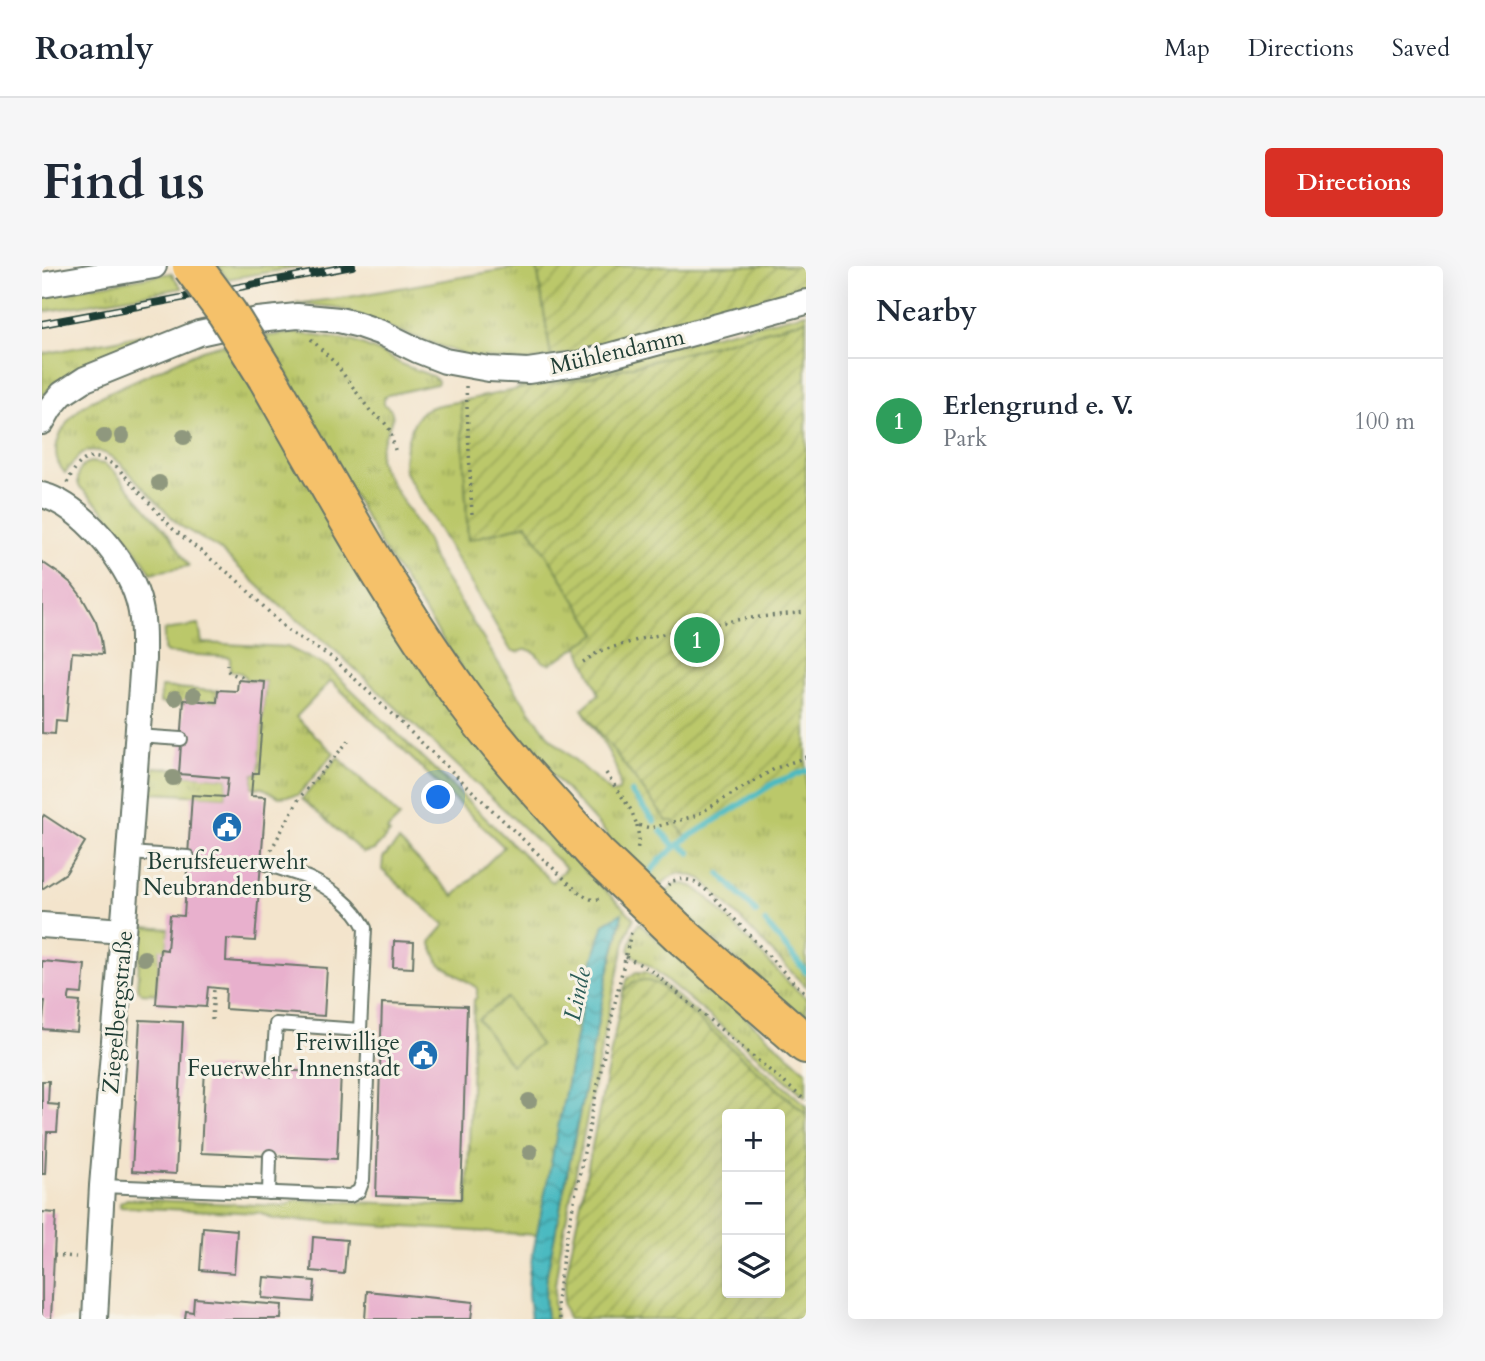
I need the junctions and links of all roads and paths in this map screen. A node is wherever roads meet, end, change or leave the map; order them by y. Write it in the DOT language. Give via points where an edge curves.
graph roads {
  1 [pos="155,266"];
  2 [pos="192,266"];
  3 [pos="42,285"];
  4 [pos="806,302"];
  5 [pos="297,316"];
  6 [pos="465,378"];
  7 [pos="42,422"];
  8 [pos="395,450"];
  9 [pos="50,498"];
  10 [pos="472,514"];
  11 [pos="806,612"];
  12 [pos="583,663"];
  13 [pos="227,664"];
  14 [pos="243,680"];
  15 [pos="137,736"];
  16 [pos="351,738"];
  17 [pos="181,739"];
  18 [pos="806,757"];
  19 [pos="606,773"];
  20 [pos="129,853"];
  21 [pos="188,858"];
  22 [pos="261,862"];
  23 [pos="558,872"];
  24 [pos="42,925"];
  25 [pos="123,930"];
  26 [pos="214,988"];
  27 [pos="212,1020"];
  28 [pos="360,1030"];
  29 [pos="806,1044"];
  30 [pos="273,1070"];
  31 [pos="806,1101"];
  32 [pos="270,1156"];
  33 [pos="102,1186"];
  34 [pos="270,1193"];
  35 [pos="54,1255"];
  36 [pos="83,1257"];
  37 [pos="94,1319"];
  38 [pos="560,1319"];
  1 -- 3 [label="street"];
  2 -- 29 [label="main road, bridge" via="267,377 369,557 467,703 597,855"];
  4 -- 5 [label="street, Mühlendamm" via="583,363 528,371 467,366 356,324"];
  5 -- 7 [label="street, Mühlendamm" via="199,333 96,374 62,394"];
  5 -- 8 [label="path" via="308,336 390,430"];
  6 -- 10 [label="path"];
  9 -- 15 [label="street, Ziegelbergstraße" via="70,507 94,530 117,558 138,598 143,631"];
  9 -- 23 [label="path" via="84,458 98,457 117,467 173,529 236,579 288,631 333,658"];
  11 -- 12 [label="path" via="648,637 600,651"];
  13 -- 14 [label="path" via="230,673"];
  15 -- 17 [label="lane"];
  15 -- 20 [label="street, Ziegelbergstraße"];
  16 -- 22 [label="path" via="300,797"];
  18 -- 19 [label="path" via="776,768 695,816 651,828 637,825"];
  20 -- 21 [label="lane"];
  20 -- 25 [label="street, Ziegelbergstraße"];
  22 -- 28 [label="lane" via="309,879 359,916 365,928"];
  24 -- 25 [label="street"];
  25 -- 33 [label="street, Ziegelbergstraße"];
  26 -- 27 [label="path"];
  28 -- 30 [label="lane" via="276,1024"];
  28 -- 34 [label="lane" via="368,1054 372,1104 359,1191 350,1196"];
  31 -- 38 [label="path" via="649,969 626,957 565,1245 557,1303"];
  32 -- 34 [label="lane"];
  33 -- 34 [label="lane"];
  33 -- 37 [label="street, Ziegelbergstraße"];
  35 -- 36 [label="path"];
}
